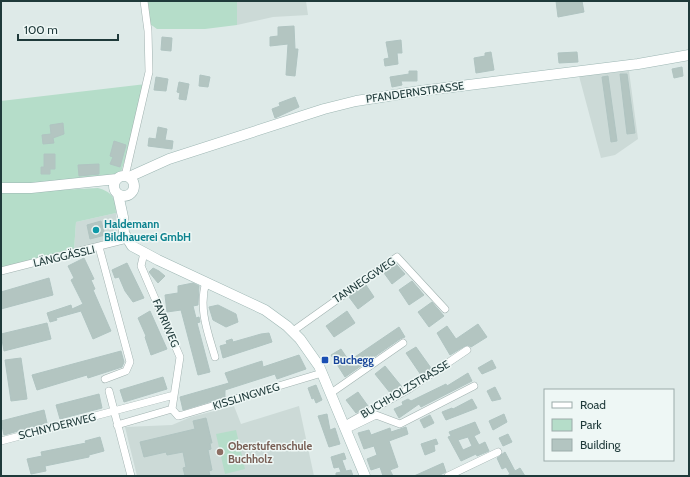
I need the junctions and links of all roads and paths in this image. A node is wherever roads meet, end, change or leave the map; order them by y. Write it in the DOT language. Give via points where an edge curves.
graph roads {
  1 [pos="144,1"];
  2 [pos="689,55"];
  3 [pos="151,167"];
  4 [pos="124,177"];
  5 [pos="95,182"];
  6 [pos="1,188"];
  7 [pos="132,190"];
  8 [pos="116,192"];
  9 [pos="123,217"];
  10 [pos="127,239"];
  11 [pos="99,247"];
  12 [pos="144,253"];
  13 [pos="1,271"];
  14 [pos="206,282"];
  15 [pos="445,309"];
  16 [pos="293,332"];
  17 [pos="403,343"];
  18 [pos="467,350"];
  19 [pos="215,357"];
  20 [pos="322,373"];
  21 [pos="106,379"];
  22 [pos="474,386"];
  23 [pos="108,391"];
  24 [pos="331,394"];
  25 [pos="174,395"];
  26 [pos="172,410"];
  27 [pos="114,412"];
  28 [pos="117,425"];
  29 [pos="344,428"];
  30 [pos="1,441"];
  31 [pos="498,452"];
  32 [pos="131,476"];
  33 [pos="365,476"];
  34 [pos="448,476"];
  1 -- 4 [label="street" via="149,72"];
  2 -- 3 [label="main road, PFANDERNSTRASSE" via="356,101 324,109"];
  3 -- 4 [label="main road, PFANDERNSTRASSE"];
  3 -- 7 [label="main road, PFANDERNSTRASSE"];
  4 -- 5 [label="main road, PFANDERNSTRASSE"];
  4 -- 7 [label="main road" via="133,180"];
  4 -- 8 [label="main road" via="114,184"];
  5 -- 6 [label="main road, PFANDERNSTRASSE"];
  5 -- 8 [label="main road"];
  7 -- 8 [label="main road" via="124,196"];
  7 -- 9 [label="main road"];
  8 -- 9 [label="main road"];
  9 -- 10 [label="main road"];
  10 -- 11 [label="street, LÄNGGÄSSLI"];
  10 -- 12 [label="main road" via="132,246"];
  11 -- 13 [label="street, LÄNGGÄSSLI"];
  11 -- 21 [label="street" via="130,362 126,371"];
  12 -- 14 [label="main road"];
  12 -- 25 [label="street, FAVRIWEG" via="141,266 180,357"];
  14 -- 16 [label="main road" via="265,310"];
  14 -- 19 [label="street" via="204,315"];
  15 -- 16 [label="street, TANNEGGWEG" via="397,257"];
  16 -- 20 [label="main road" via="312,355"];
  17 -- 24 [label="street"];
  18 -- 29 [label="street, BUCHHOLZSTRASSE"];
  20 -- 24 [label="main road"];
  20 -- 26 [label="street, KISSLINGWEG" via="182,415"];
  22 -- 29 [label="street" via="400,424 376,415"];
  23 -- 27 [label="street"];
  24 -- 29 [label="main road"];
  25 -- 26 [label="street, FAVRIWEG"];
  25 -- 27 [label="street, SCHNYDERWEG"];
  26 -- 28 [label="street"];
  27 -- 28 [label="street"];
  27 -- 30 [label="street, SCHNYDERWEG"];
  28 -- 32 [label="street"];
  29 -- 33 [label="main road"];
  31 -- 34 [label="street"];
}
